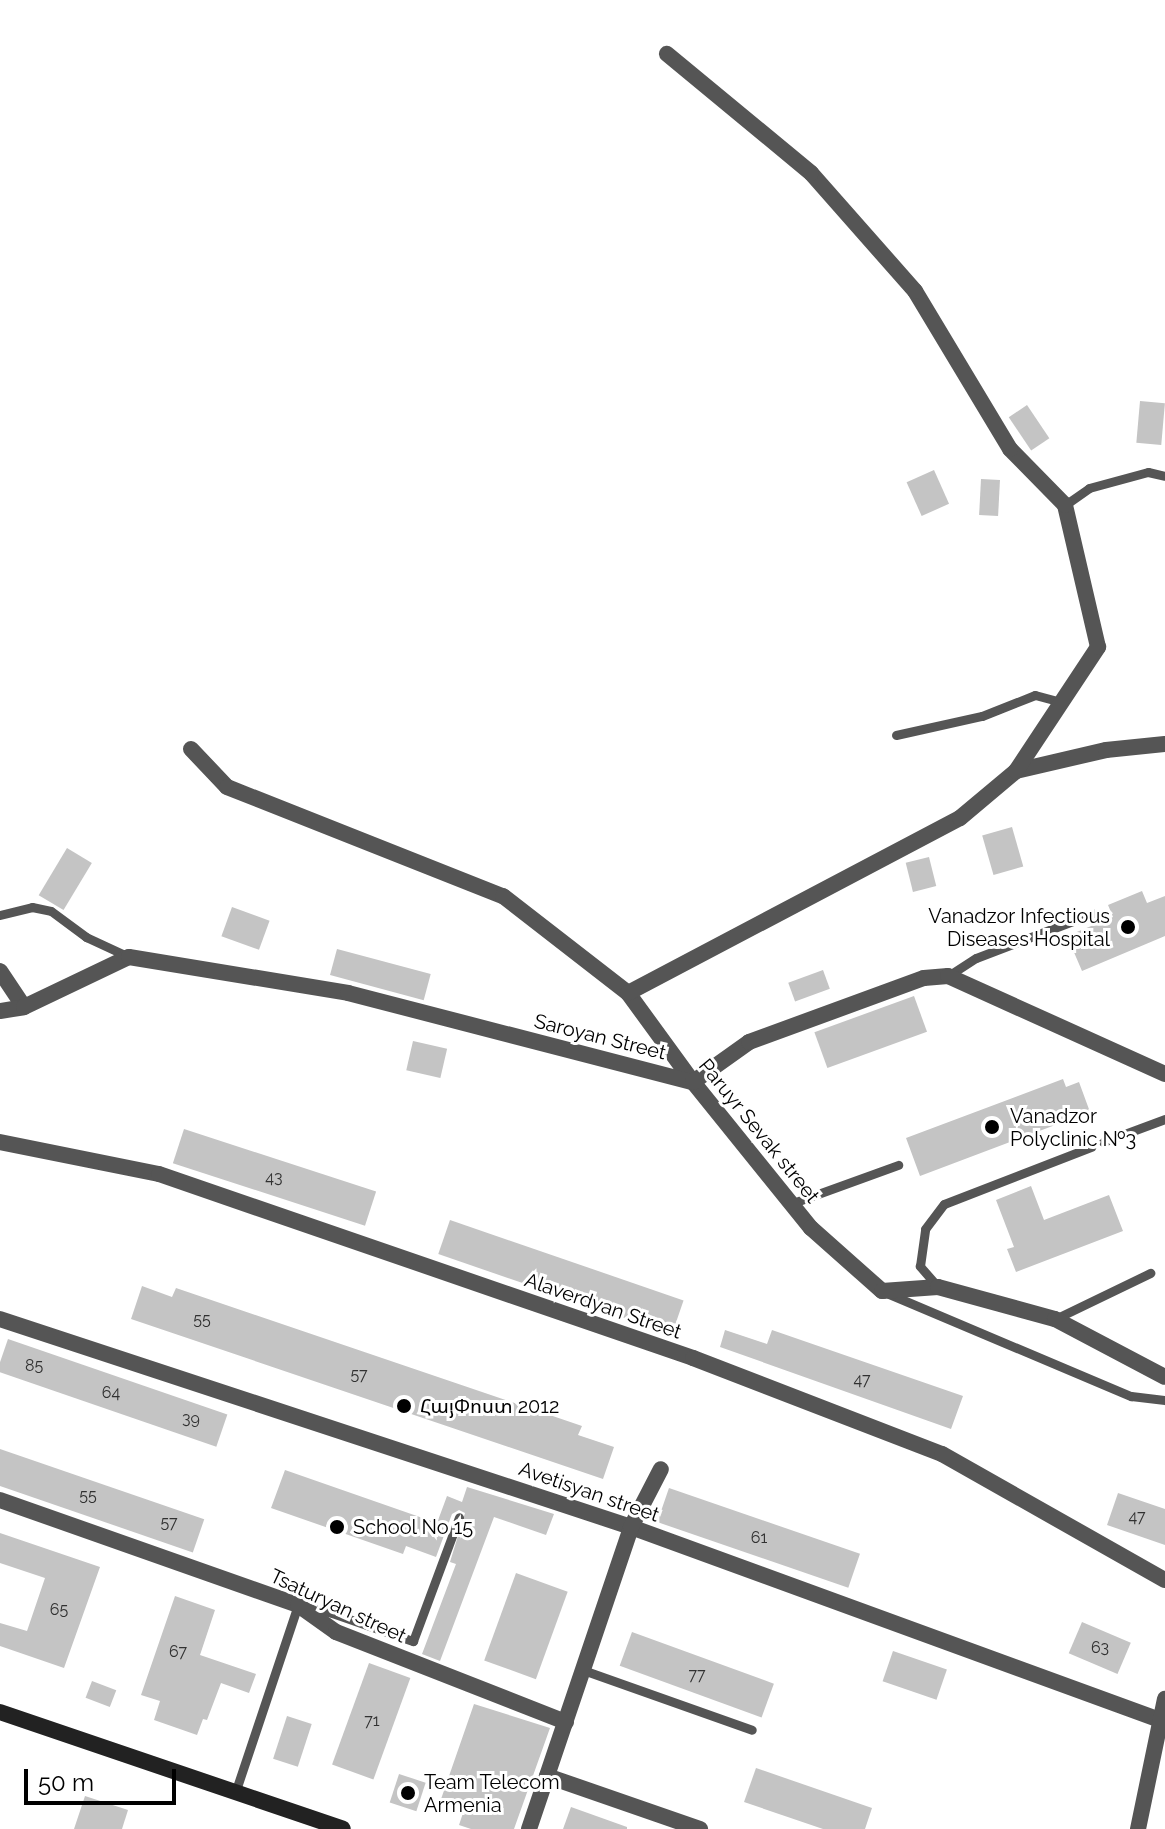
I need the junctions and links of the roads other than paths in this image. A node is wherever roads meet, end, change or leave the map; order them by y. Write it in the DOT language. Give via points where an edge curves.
graph roads {
  1 [pos="667,54"];
  2 [pos="1165,476"];
  3 [pos="1065,505"];
  4 [pos="1062,702"];
  5 [pos="896,735"];
  6 [pos="1165,744"];
  7 [pos="191,749"];
  8 [pos="1016,771"];
  9 [pos="1094,913"];
  10 [pos="0,915"];
  11 [pos="129,957"];
  12 [pos="0,971"];
  13 [pos="948,976"];
  14 [pos="628,993"];
  15 [pos="24,1007"];
  16 [pos="0,1011"];
  17 [pos="1165,1074"];
  18 [pos="693,1082"];
  19 [pos="1165,1119"];
  20 [pos="0,1142"];
  21 [pos="1103,1142"];
  22 [pos="1091,1147"];
  23 [pos="898,1165"];
  24 [pos="793,1203"];
  25 [pos="1150,1273"];
  26 [pos="938,1287"];
  27 [pos="882,1291"];
  28 [pos="0,1319"];
  29 [pos="1055,1319"];
  30 [pos="1165,1377"];
  31 [pos="1165,1400"];
  32 [pos="661,1469"];
  33 [pos="0,1500"];
  34 [pos="459,1517"];
  35 [pos="631,1527"];
  36 [pos="1165,1580"];
  37 [pos="298,1605"];
  38 [pos="583,1670"];
  39 [pos="1165,1699"];
  40 [pos="0,1712"];
  41 [pos="1160,1720"];
  42 [pos="566,1722"];
  43 [pos="752,1730"];
  44 [pos="1160,1739"];
  45 [pos="547,1776"];
  46 [pos="235,1793"];
  47 [pos="343,1829"];
  48 [pos="529,1829"];
  49 [pos="700,1829"];
  50 [pos="1138,1829"];
  1 -- 3 [label="street" via="811,173 915,291 1010,449"];
  2 -- 3 [label="lane" via="1148,472 1089,488"];
  3 -- 4 [label="street" via="1098,647"];
  4 -- 5 [label="lane" via="1035,695 982,716"];
  4 -- 8 [label="street"];
  6 -- 8 [label="street" via="1106,750"];
  7 -- 14 [label="street, Paruyr Sevak street" via="227,787 503,896"];
  8 -- 14 [label="street" via="960,818"];
  9 -- 13 [label="lane" via="976,958"];
  10 -- 11 [label="lane" via="32,907 51,911 86,937"];
  11 -- 15 [label="street"];
  11 -- 18 [label="street, Saroyan Street" via="348,993"];
  12 -- 15 [label="street"];
  13 -- 17 [label="street"];
  13 -- 18 [label="street" via="924,978 749,1042"];
  14 -- 18 [label="street, Paruyr Sevak street"];
  15 -- 16 [label="street"];
  18 -- 24 [label="street, Paruyr Sevak street"];
  19 -- 21 [label="lane"];
  20 -- 36 [label="street, Alaverdyan Street" via="159,1174 693,1358 942,1454"];
  22 -- 26 [label="lane" via="944,1204 925,1229 920,1266"];
  23 -- 24 [label="lane"];
  24 -- 27 [label="street, Paruyr Sevak street" via="811,1228"];
  25 -- 29 [label="lane"];
  26 -- 27 [label="street"];
  26 -- 29 [label="street"];
  27 -- 31 [label="lane" via="1131,1396"];
  28 -- 35 [label="street, Avetisyan street"];
  29 -- 30 [label="street"];
  32 -- 35 [label="street"];
  33 -- 37 [label="street, Tsaturyan street"];
  34 -- 37 [label="lane" via="413,1641"];
  35 -- 38 [label="street"];
  35 -- 41 [label="street, Avetisyan street"];
  37 -- 42 [label="street, Tsaturyan street" via="336,1632"];
  37 -- 46 [label="lane"];
  38 -- 42 [label="street"];
  38 -- 43 [label="lane"];
  39 -- 41 [label="street"];
  40 -- 46 [label="main road"];
  41 -- 44 [label="street"];
  42 -- 45 [label="street"];
  44 -- 50 [label="street"];
  45 -- 48 [label="street"];
  45 -- 49 [label="street"];
  46 -- 47 [label="main road"];
}
